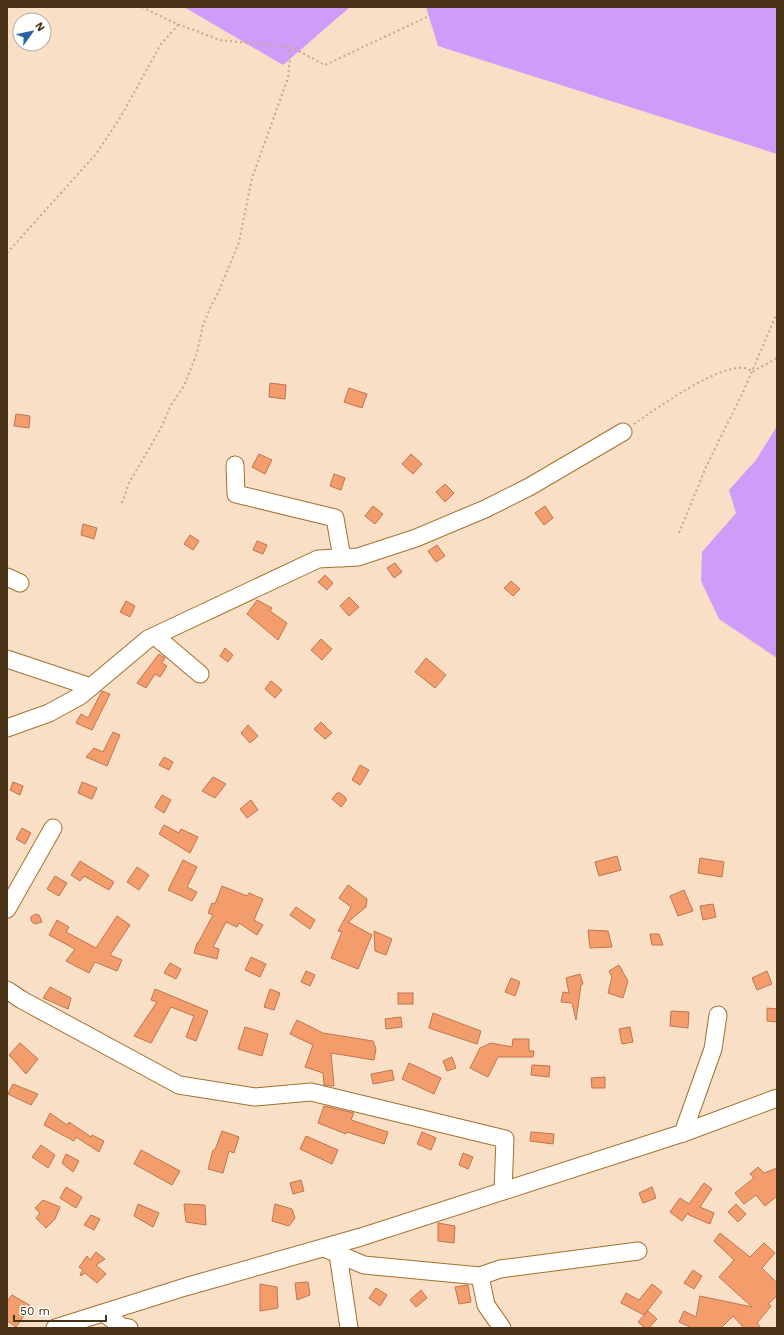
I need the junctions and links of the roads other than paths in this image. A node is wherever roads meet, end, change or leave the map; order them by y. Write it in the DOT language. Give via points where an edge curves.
graph roads {
  1 [pos="623,432"];
  2 [pos="235,465"];
  3 [pos="342,558"];
  4 [pos="155,636"];
  5 [pos="7,659"];
  6 [pos="200,674"];
  7 [pos="91,687"];
  8 [pos="7,728"];
  9 [pos="53,828"];
  10 [pos="7,908"];
  11 [pos="7,990"];
  12 [pos="718,1016"];
  13 [pos="777,1098"];
  14 [pos="683,1133"];
  15 [pos="503,1191"];
  16 [pos="331,1251"];
  17 [pos="638,1251"];
  18 [pos="480,1276"];
  19 [pos="104,1313"];
  20 [pos="55,1328"];
  21 [pos="129,1328"];
  22 [pos="350,1328"];
  23 [pos="502,1328"];
  1 -- 3 [label="street" via="485,509 416,538 358,557"];
  2 -- 3 [label="street" via="236,494 335,518"];
  3 -- 4 [label="street" via="318,559"];
  4 -- 6 [label="street"];
  4 -- 7 [label="street" via="148,639"];
  5 -- 7 [label="street"];
  7 -- 8 [label="street" via="50,713"];
  9 -- 10 [label="street"];
  11 -- 15 [label="street" via="180,1085 255,1097 311,1092 505,1139"];
  12 -- 14 [label="street" via="714,1049"];
  13 -- 14 [label="street"];
  14 -- 15 [label="street"];
  15 -- 16 [label="street"];
  16 -- 18 [label="street" via="364,1266"];
  16 -- 19 [label="street" via="185,1287"];
  16 -- 22 [label="street"];
  17 -- 18 [label="street" via="500,1269"];
  18 -- 23 [label="street" via="486,1305"];
  19 -- 20 [label="street"];
  19 -- 21 [label="street" via="122,1327"];
}
